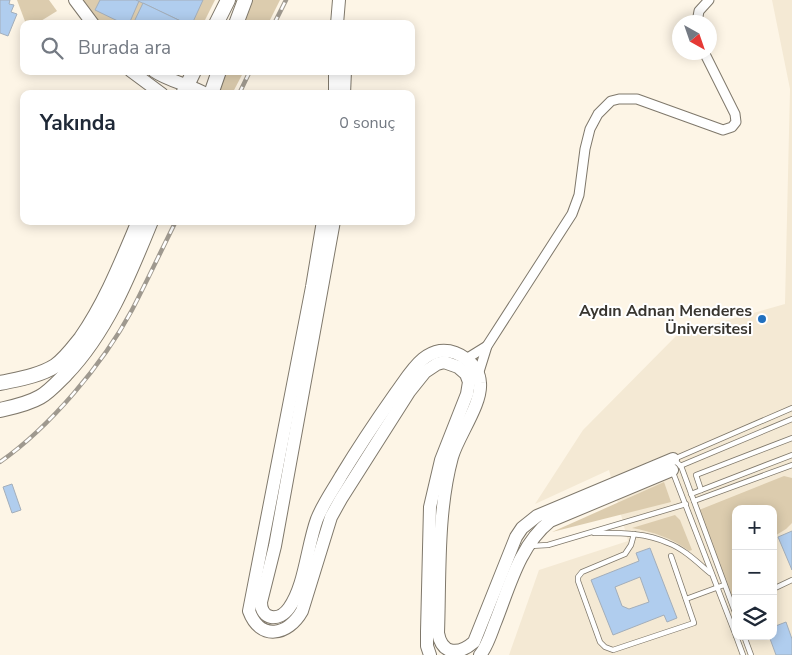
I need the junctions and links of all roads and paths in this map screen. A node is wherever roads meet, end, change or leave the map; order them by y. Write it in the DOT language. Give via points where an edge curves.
graph roads {
  1 [pos="65,0"];
  2 [pos="75,0"];
  3 [pos="228,0"];
  4 [pos="245,0"];
  5 [pos="339,0"];
  6 [pos="346,0"];
  7 [pos="709,0"];
  8 [pos="698,15"];
  9 [pos="79,20"];
  10 [pos="91,20"];
  11 [pos="218,20"];
  12 [pos="238,20"];
  13 [pos="337,20"];
  14 [pos="346,20"];
  15 [pos="708,60"];
  16 [pos="136,75"];
  17 [pos="160,75"];
  18 [pos="192,75"];
  19 [pos="198,75"];
  20 [pos="217,75"];
  21 [pos="335,75"];
  22 [pos="345,75"];
  23 [pos="185,89"];
  24 [pos="157,90"];
  25 [pos="212,90"];
  26 [pos="335,90"];
  27 [pos="344,90"];
  28 [pos="137,225"];
  29 [pos="148,225"];
  30 [pos="322,225"];
  31 [pos="333,225"];
  32 [pos="487,346"];
  33 [pos="466,359"];
  34 [pos="478,375"];
  35 [pos="22,378"];
  36 [pos="0,383"];
  37 [pos="27,402"];
  38 [pos="792,408"];
  39 [pos="0,410"];
  40 [pos="792,419"];
  41 [pos="792,438"];
  42 [pos="792,455"];
  43 [pos="675,465"];
  44 [pos="792,465"];
  45 [pos="701,490"];
  46 [pos="691,494"];
  47 [pos="694,501"];
  48 [pos="686,504"];
  49 [pos="588,533"];
  50 [pos="634,534"];
  51 [pos="526,546"];
  52 [pos="670,556"];
  53 [pos="712,575"];
  54 [pos="792,580"];
  55 [pos="724,585"];
  56 [pos="777,587"];
  57 [pos="717,588"];
  58 [pos="686,599"];
  59 [pos="732,602"];
  60 [pos="732,626"];
  61 [pos="738,640"];
  62 [pos="745,640"];
  63 [pos="430,655"];
  64 [pos="480,655"];
  65 [pos="744,655"];
  66 [pos="751,655"];
  1 -- 9 [label="street"];
  2 -- 10 [label="street"];
  3 -- 11 [label="main road"];
  4 -- 12 [label="main road"];
  5 -- 13 [label="street"];
  6 -- 14 [label="street"];
  7 -- 8 [label="street"];
  15 -- 32 [label="street" via="736,122 723,130 637,99 611,101 598,114 590,129 579,195 572,214"];
  16 -- 24 [label="street"];
  17 -- 23 [label="street"];
  18 -- 23 [label="main road"];
  19 -- 20 [label="main road" via="207,79"];
  20 -- 25 [label="main road"];
  21 -- 26 [label="street"];
  22 -- 27 [label="street"];
  28 -- 35 [label="main road" via="109,291 75,346 53,367"];
  29 -- 37 [label="main road" via="126,282 81,358 41,397"];
  30 -- 63 [label="street" via="249,611 264,631 277,632 298,618 331,517 341,499 425,372 436,364 451,363 466,374 469,382 441,460 430,507 427,632"];
  31 -- 33 [label="street" via="261,602 264,614 278,617 295,599 317,519 370,430 412,371 422,359 440,351"];
  32 -- 33 [label="street"];
  32 -- 34 [label="street"];
  33 -- 34 [label="street"];
  34 -- 43 [label="street" via="480,385 476,404 453,456 443,509 438,633 448,654 462,653 474,642 522,528 537,516"];
  35 -- 36 [label="main road"];
  35 -- 37 [label="main road" via="30,389"];
  37 -- 39 [label="main road"];
  38 -- 43 [label="lane"];
  40 -- 43 [label="lane"];
  41 -- 45 [label="lane" via="696,475"];
  42 -- 45 [label="lane"];
  43 -- 46 [label="lane"];
  43 -- 48 [label="lane"];
  43 -- 51 [label="street" via="550,521"];
  44 -- 47 [label="lane"];
  45 -- 46 [label="lane"];
  46 -- 47 [label="lane"];
  47 -- 55 [label="lane"];
  48 -- 49 [label="lane"];
  48 -- 53 [label="lane"];
  49 -- 50 [label="lane"];
  49 -- 51 [label="lane" via="548,545"];
  50 -- 53 [label="lane" via="669,543"];
  50 -- 58 [label="lane" via="632,545 625,554 582,572 578,577 602,645 613,650 694,623"];
  51 -- 64 [label="street"];
  52 -- 58 [label="lane"];
  53 -- 57 [label="lane"];
  54 -- 56 [label="lane"];
  55 -- 57 [label="lane"];
  55 -- 59 [label="lane"];
  57 -- 58 [label="lane"];
  57 -- 60 [label="lane"];
  61 -- 65 [label="lane"];
  62 -- 66 [label="lane"];
}
